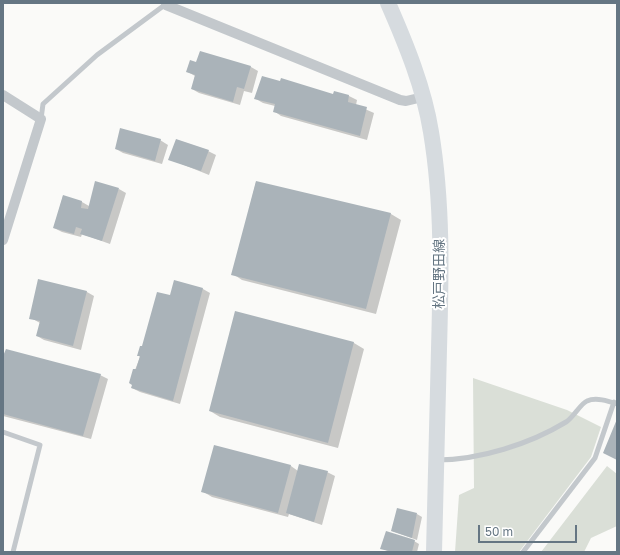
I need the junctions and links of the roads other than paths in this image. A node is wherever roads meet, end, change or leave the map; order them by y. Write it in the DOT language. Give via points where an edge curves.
graph roads {
  1 [pos="388,3"];
  2 [pos="166,4"];
  3 [pos="3,95"];
  4 [pos="423,97"];
  5 [pos="41,119"];
  6 [pos="3,240"];
  7 [pos="615,403"];
  8 [pos="3,432"];
  9 [pos="436,460"];
  10 [pos="13,552"];
  11 [pos="434,552"];
  12 [pos="524,552"];
  1 -- 4 [label="main road, 松戸野田線"];
  2 -- 4 [label="street" via="400,100"];
  2 -- 5 [label="lane" via="97,55 43,104"];
  3 -- 5 [label="street"];
  4 -- 9 [label="main road, 松戸野田線" via="431,131 439,201 441,284"];
  5 -- 6 [label="street"];
  7 -- 9 [label="lane" via="595,399 585,401 567,422 517,445 463,459"];
  7 -- 12 [label="lane" via="595,458"];
  8 -- 10 [label="lane" via="40,445"];
  9 -- 11 [label="main road, 松戸野田線"];
}
